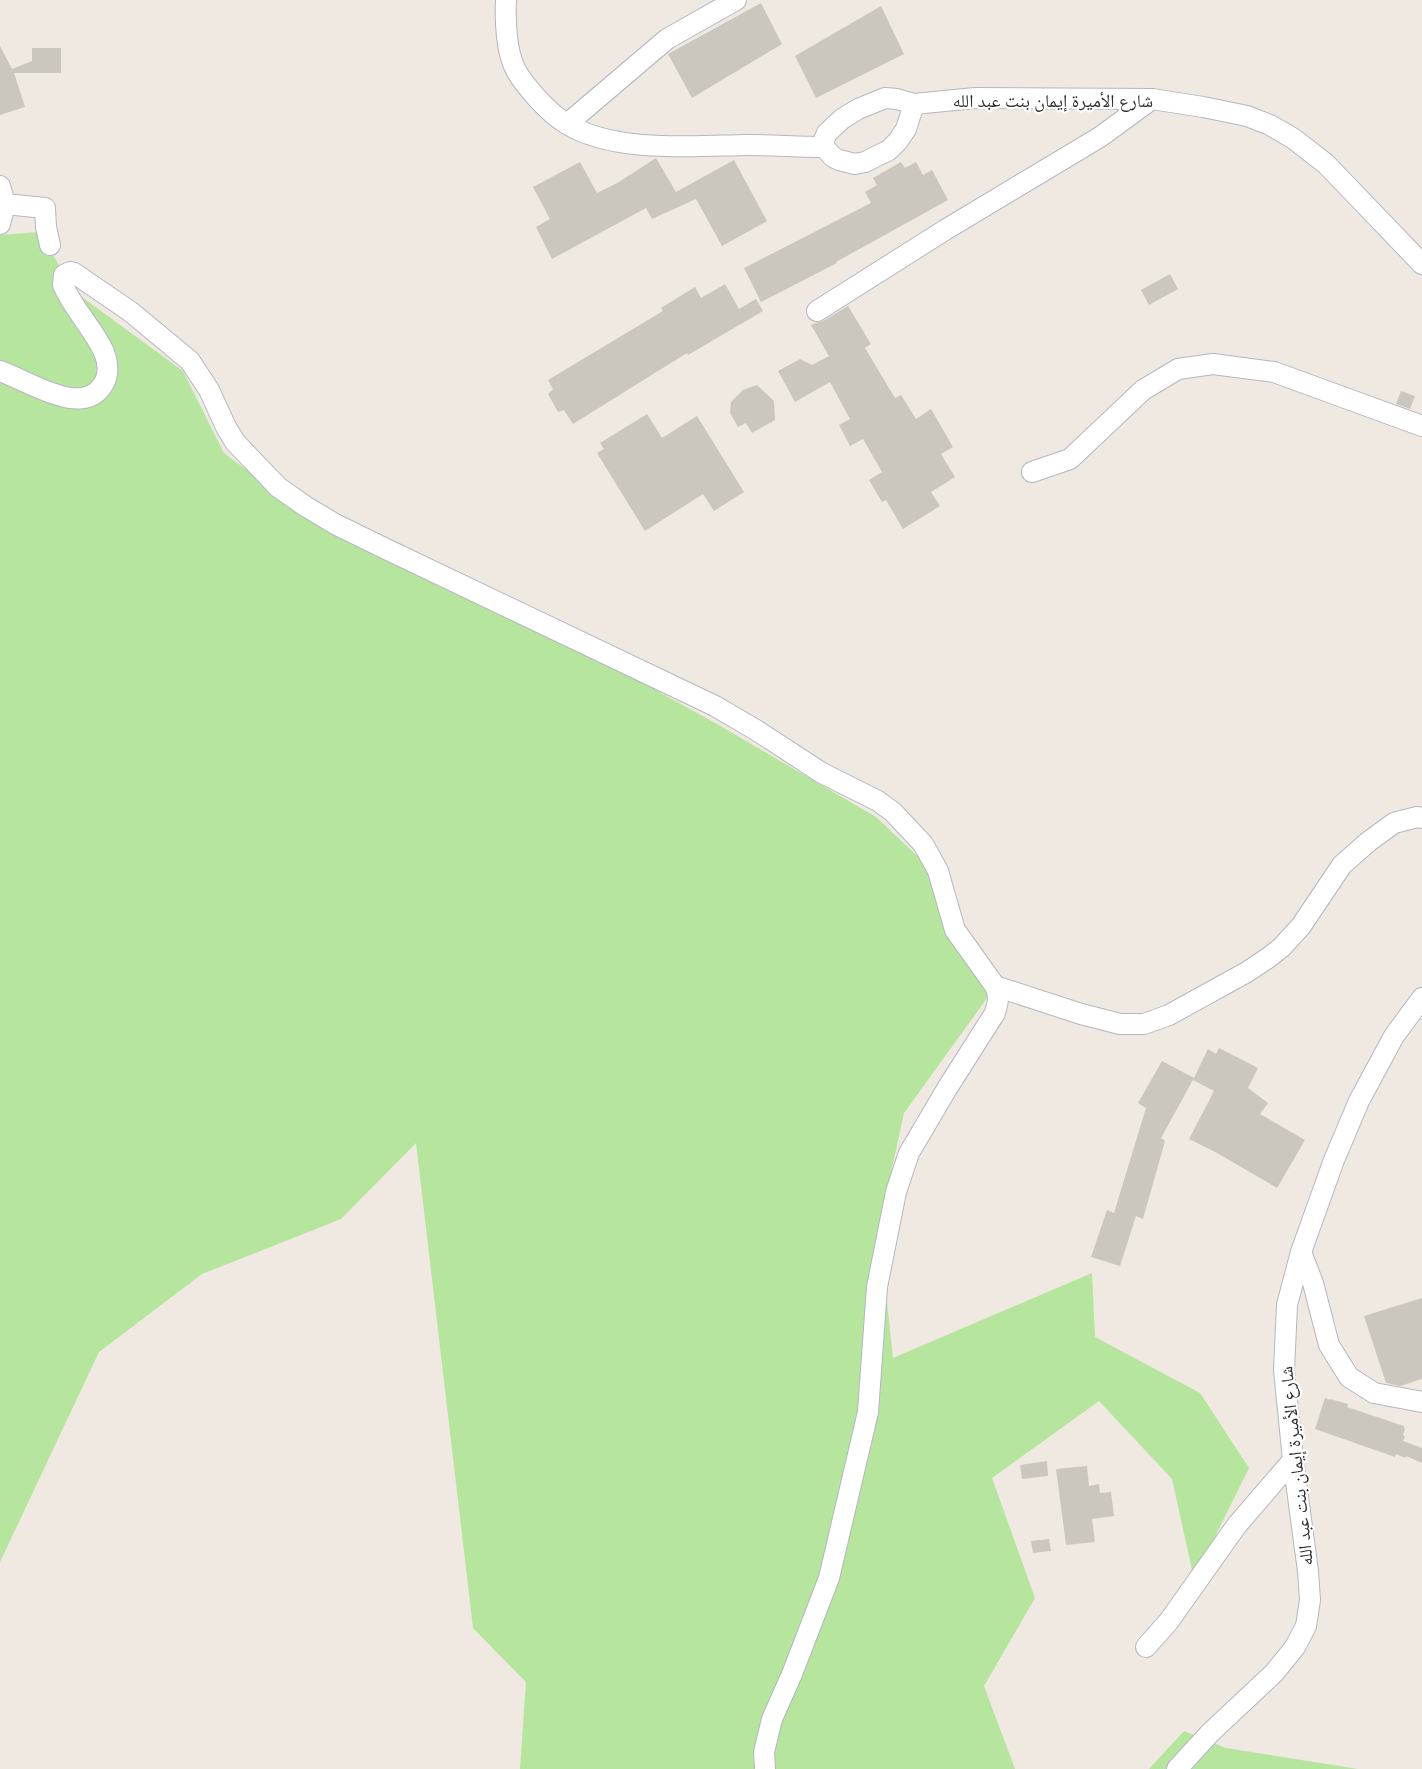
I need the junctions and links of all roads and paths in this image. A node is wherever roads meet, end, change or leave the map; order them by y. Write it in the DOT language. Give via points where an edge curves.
graph roads {
  1 [pos="506,0"];
  2 [pos="736,0"];
  3 [pos="1152,99"];
  4 [pos="914,104"];
  5 [pos="567,124"];
  6 [pos="824,147"];
  7 [pos="3,195"];
  8 [pos="0,224"];
  9 [pos="50,245"];
  10 [pos="1422,264"];
  11 [pos="818,311"];
  12 [pos="0,371"];
  13 [pos="1422,426"];
  14 [pos="1032,472"];
  15 [pos="1422,818"];
  16 [pos="995,986"];
  17 [pos="1422,998"];
  18 [pos="1300,1252"];
  19 [pos="1422,1402"];
  20 [pos="1293,1460"];
  21 [pos="1146,1647"];
  22 [pos="765,1769"];
  23 [pos="1177,1769"];
  1 -- 5 [label="street" via="507,40 515,69 547,109"];
  2 -- 5 [label="street" via="667,39"];
  3 -- 4 [label="street, شارع الأميرة إيمان بنت عبد الله" via="975,98"];
  3 -- 10 [label="street, شارع الأميرة إيمان بنت عبد الله" via="1247,116 1294,139 1326,164"];
  3 -- 11 [label="street" via="1100,137"];
  4 -- 6 [label="street, شارع الأميرة إيمان بنت عبد الله" via="885,98 858,109 832,128"];
  4 -- 6 [label="street" via="898,141 865,162 839,160"];
  5 -- 6 [label="street" via="622,142"];
  7 -- 8 [label="street"];
  7 -- 9 [label="street" via="45,208"];
  12 -- 16 [label="street" via="62,397 84,399 99,389 106,377 104,353 63,285 64,275 74,273 190,361 235,442 278,488 297,501 345,528 715,706 893,812 923,844 938,871 955,930"];
  13 -- 14 [label="street" via="1274,372 1213,364 1178,369 1143,390 1070,459"];
  15 -- 16 [label="street" via="1394,823 1342,865 1301,926 1268,958 1169,1015 1144,1024 1120,1024"];
  16 -- 22 [label="street" via="999,994 995,1013 909,1153 896,1191 878,1287 868,1412 830,1578 772,1719 764,1752"];
  17 -- 18 [label="street, شارع الأميرة إيمان بنت عبد الله" via="1394,1036 1359,1101"];
  18 -- 19 [label="street" via="1313,1283 1329,1345 1349,1377 1374,1393"];
  18 -- 20 [label="street, شارع الأميرة إيمان بنت عبد الله" via="1287,1305 1284,1370"];
  20 -- 21 [label="street" via="1237,1525 1169,1622"];
  20 -- 23 [label="street, شارع الأميرة إيمان بنت عبد الله" via="1308,1571 1310,1600 1305,1626 1296,1647 1274,1673"];
}
